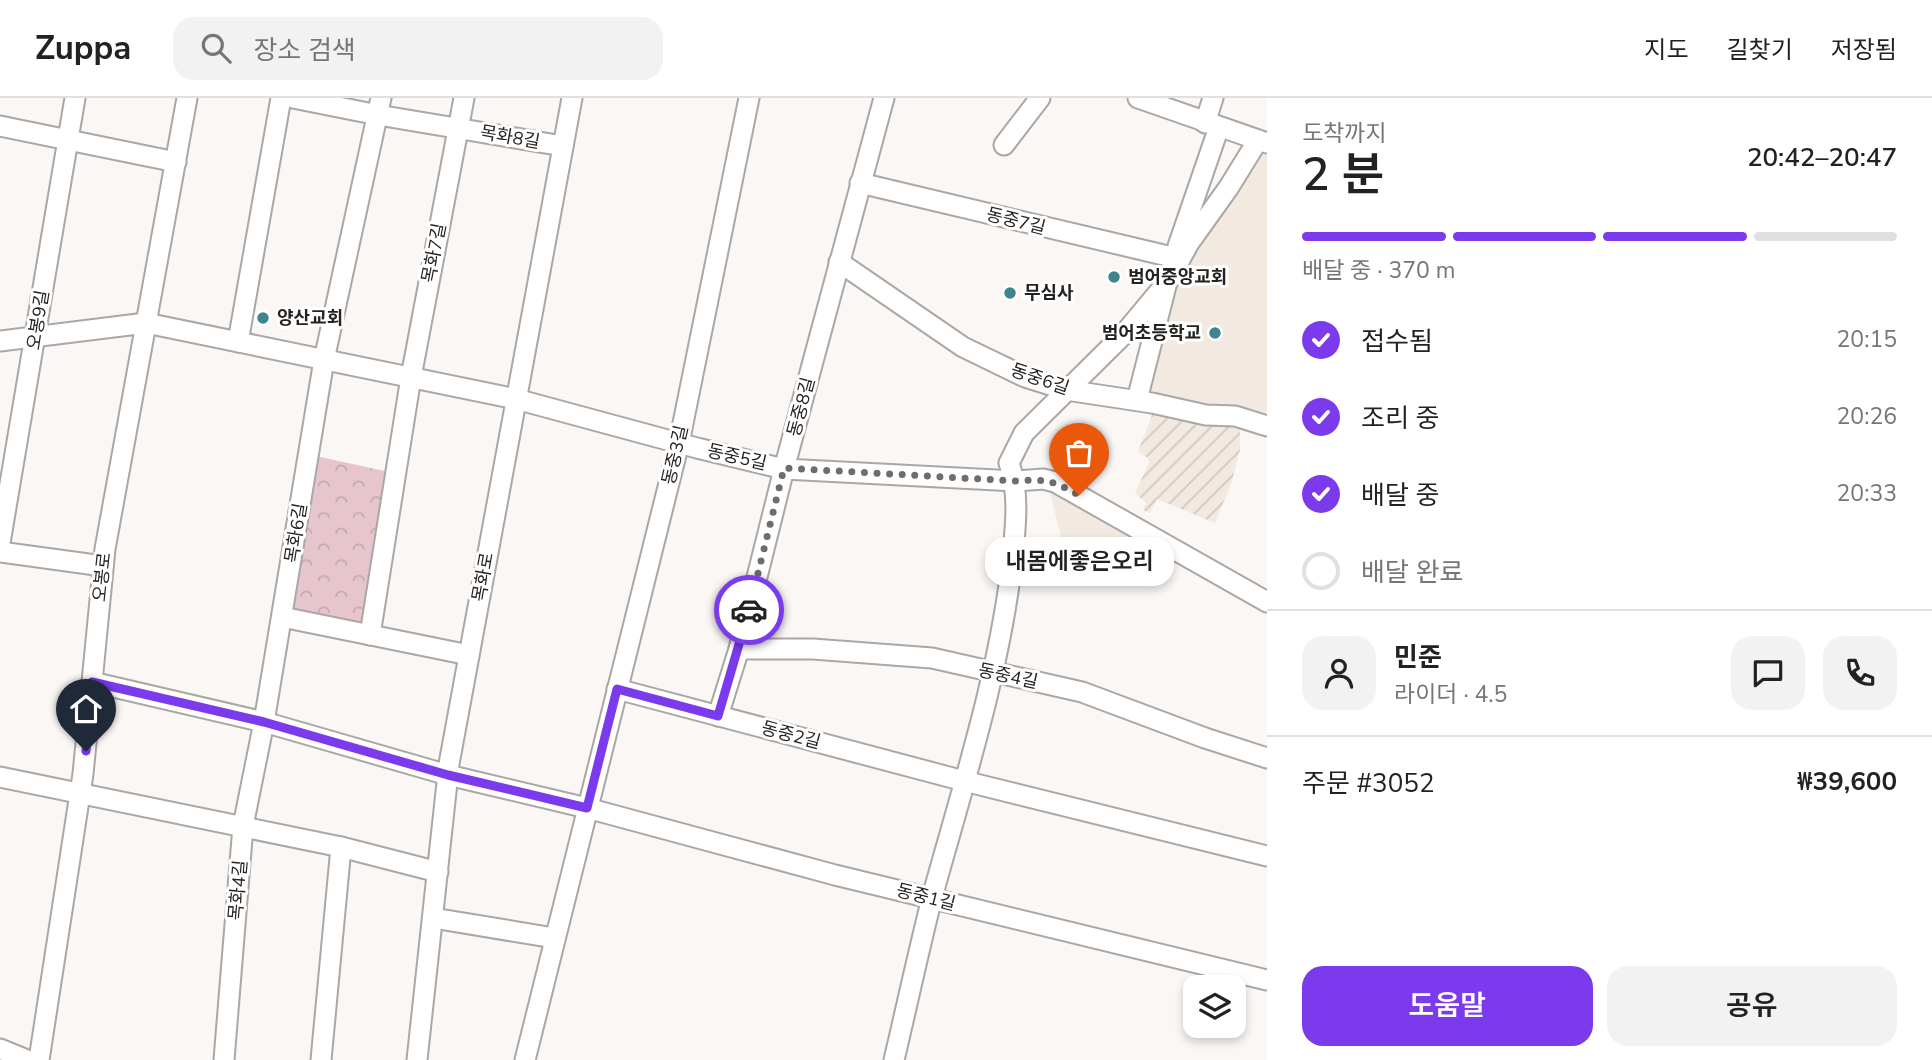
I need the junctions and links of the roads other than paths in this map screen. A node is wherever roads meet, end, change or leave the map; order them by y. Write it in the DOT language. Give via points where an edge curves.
graph roads {
  1 [pos="75,98"];
  2 [pos="187,98"];
  3 [pos="281,98"];
  4 [pos="293,98"];
  5 [pos="464,98"];
  6 [pos="572,98"];
  7 [pos="749,98"];
  8 [pos="884,98"];
  9 [pos="1040,98"];
  10 [pos="1138,98"];
  11 [pos="1213,98"];
  12 [pos="380,107"];
  13 [pos="1212,125"];
  14 [pos="0,126"];
  15 [pos="458,128"];
  16 [pos="68,141"];
  17 [pos="1262,142"];
  18 [pos="1004,145"];
  19 [pos="563,146"];
  20 [pos="176,162"];
  21 [pos="860,183"];
  22 [pos="1176,260"];
  23 [pos="839,262"];
  24 [pos="1167,281"];
  25 [pos="146,323"];
  26 [pos="35,338"];
  27 [pos="0,341"];
  28 [pos="238,342"];
  29 [pos="324,360"];
  30 [pos="411,377"];
  31 [pos="1066,390"];
  32 [pos="516,399"];
  33 [pos="1138,400"];
  34 [pos="1267,426"];
  35 [pos="679,443"];
  36 [pos="784,468"];
  37 [pos="1016,481"];
  38 [pos="0,542"];
  39 [pos="0,552"];
  40 [pos="103,566"];
  41 [pos="1267,602"];
  42 [pos="282,617"];
  43 [pos="370,635"];
  44 [pos="739,649"];
  45 [pos="469,655"];
  46 [pos="992,672"];
  47 [pos="92,682"];
  48 [pos="617,689"];
  49 [pos="718,716"];
  50 [pos="264,722"];
  51 [pos="1267,758"];
  52 [pos="448,775"];
  53 [pos="0,777"];
  54 [pos="964,781"];
  55 [pos="80,794"];
  56 [pos="587,808"];
  57 [pos="243,826"];
  58 [pos="341,847"];
  59 [pos="1267,856"];
  60 [pos="438,872"];
  61 [pos="932,899"];
  62 [pos="433,918"];
  63 [pos="554,938"];
  64 [pos="1267,980"];
  65 [pos="0,1049"];
  66 [pos="27,1060"];
  67 [pos="39,1060"];
  68 [pos="224,1060"];
  69 [pos="321,1060"];
  70 [pos="417,1060"];
  71 [pos="525,1060"];
  72 [pos="894,1060"];
  1 -- 16 [label="street, 오봉9길"];
  2 -- 20 [label="street, 오봉로"];
  3 -- 28 [label="street"];
  4 -- 12 [label="street, 목화8길"];
  5 -- 15 [label="street, 목화8길"];
  6 -- 19 [label="street, 목화로"];
  7 -- 35 [label="street, 동중3길"];
  8 -- 21 [label="street, 동중8길"];
  9 -- 18 [label="street"];
  10 -- 13 [label="street"];
  11 -- 13 [label="street"];
  12 -- 15 [label="street, 목화8길"];
  12 -- 29 [label="street"];
  13 -- 17 [label="street"];
  13 -- 22 [label="street"];
  14 -- 16 [label="street"];
  15 -- 19 [label="street, 목화8길"];
  15 -- 30 [label="street, 목화7길"];
  16 -- 20 [label="street"];
  16 -- 26 [label="street, 오봉9길"];
  17 -- 22 [label="street"];
  19 -- 32 [label="street, 목화로"];
  20 -- 25 [label="street, 오봉로"];
  21 -- 22 [label="street, 동중7길"];
  21 -- 23 [label="street, 동중8길"];
  22 -- 24 [label="street"];
  23 -- 31 [label="street, 동중6길" via="963,347 1025,377"];
  23 -- 36 [label="street, 동중8길"];
  24 -- 31 [label="street" via="1123,335"];
  24 -- 33 [label="street"];
  25 -- 26 [label="street"];
  25 -- 28 [label="street"];
  25 -- 40 [label="street, 오봉로"];
  26 -- 27 [label="street"];
  26 -- 38 [label="street, 오봉9길"];
  28 -- 29 [label="street"];
  29 -- 30 [label="street"];
  29 -- 42 [label="street, 목화6길"];
  30 -- 32 [label="street"];
  30 -- 43 [label="street"];
  31 -- 33 [label="street, 동중6길"];
  31 -- 37 [label="street" via="1024,433 1009,463"];
  32 -- 35 [label="street, 동중5길"];
  32 -- 45 [label="street, 목화로"];
  33 -- 34 [label="street, 동중6길"];
  35 -- 36 [label="street, 동중5길"];
  35 -- 48 [label="street, 동중3길"];
  36 -- 37 [label="street, 동중5길"];
  36 -- 44 [label="street, 동중8길"];
  37 -- 41 [label="street, 동중5길" via="1055,482"];
  37 -- 46 [label="street" via="1009,592"];
  39 -- 40 [label="street"];
  40 -- 47 [label="street, 오봉로"];
  42 -- 43 [label="street"];
  42 -- 50 [label="street, 목화6길"];
  43 -- 45 [label="street"];
  44 -- 46 [label="street, 동중4길" via="882,653"];
  44 -- 49 [label="street, 동중8길"];
  45 -- 52 [label="street, 목화로"];
  46 -- 51 [label="street, 동중4길" via="1082,692"];
  46 -- 54 [label="street"];
  47 -- 50 [label="street, 동중1길"];
  47 -- 55 [label="street, 오봉로"];
  48 -- 49 [label="street, 동중2길"];
  48 -- 56 [label="street, 동중3길"];
  49 -- 54 [label="street, 동중2길"];
  50 -- 52 [label="street, 동중1길"];
  50 -- 57 [label="street, 목화4길"];
  52 -- 56 [label="street, 동중1길"];
  52 -- 60 [label="street, 목화로"];
  53 -- 55 [label="street"];
  54 -- 59 [label="street, 동중2길"];
  54 -- 61 [label="street"];
  55 -- 57 [label="street"];
  55 -- 67 [label="street, 오봉로"];
  56 -- 61 [label="street, 동중1길"];
  56 -- 63 [label="street"];
  57 -- 58 [label="street"];
  57 -- 68 [label="street, 목화4길"];
  58 -- 60 [label="street"];
  58 -- 69 [label="street"];
  60 -- 62 [label="street, 목화로"];
  61 -- 64 [label="street, 동중1길"];
  61 -- 72 [label="street"];
  62 -- 63 [label="street"];
  62 -- 70 [label="street, 목화로"];
  63 -- 71 [label="street"];
  65 -- 66 [label="street"];
}
